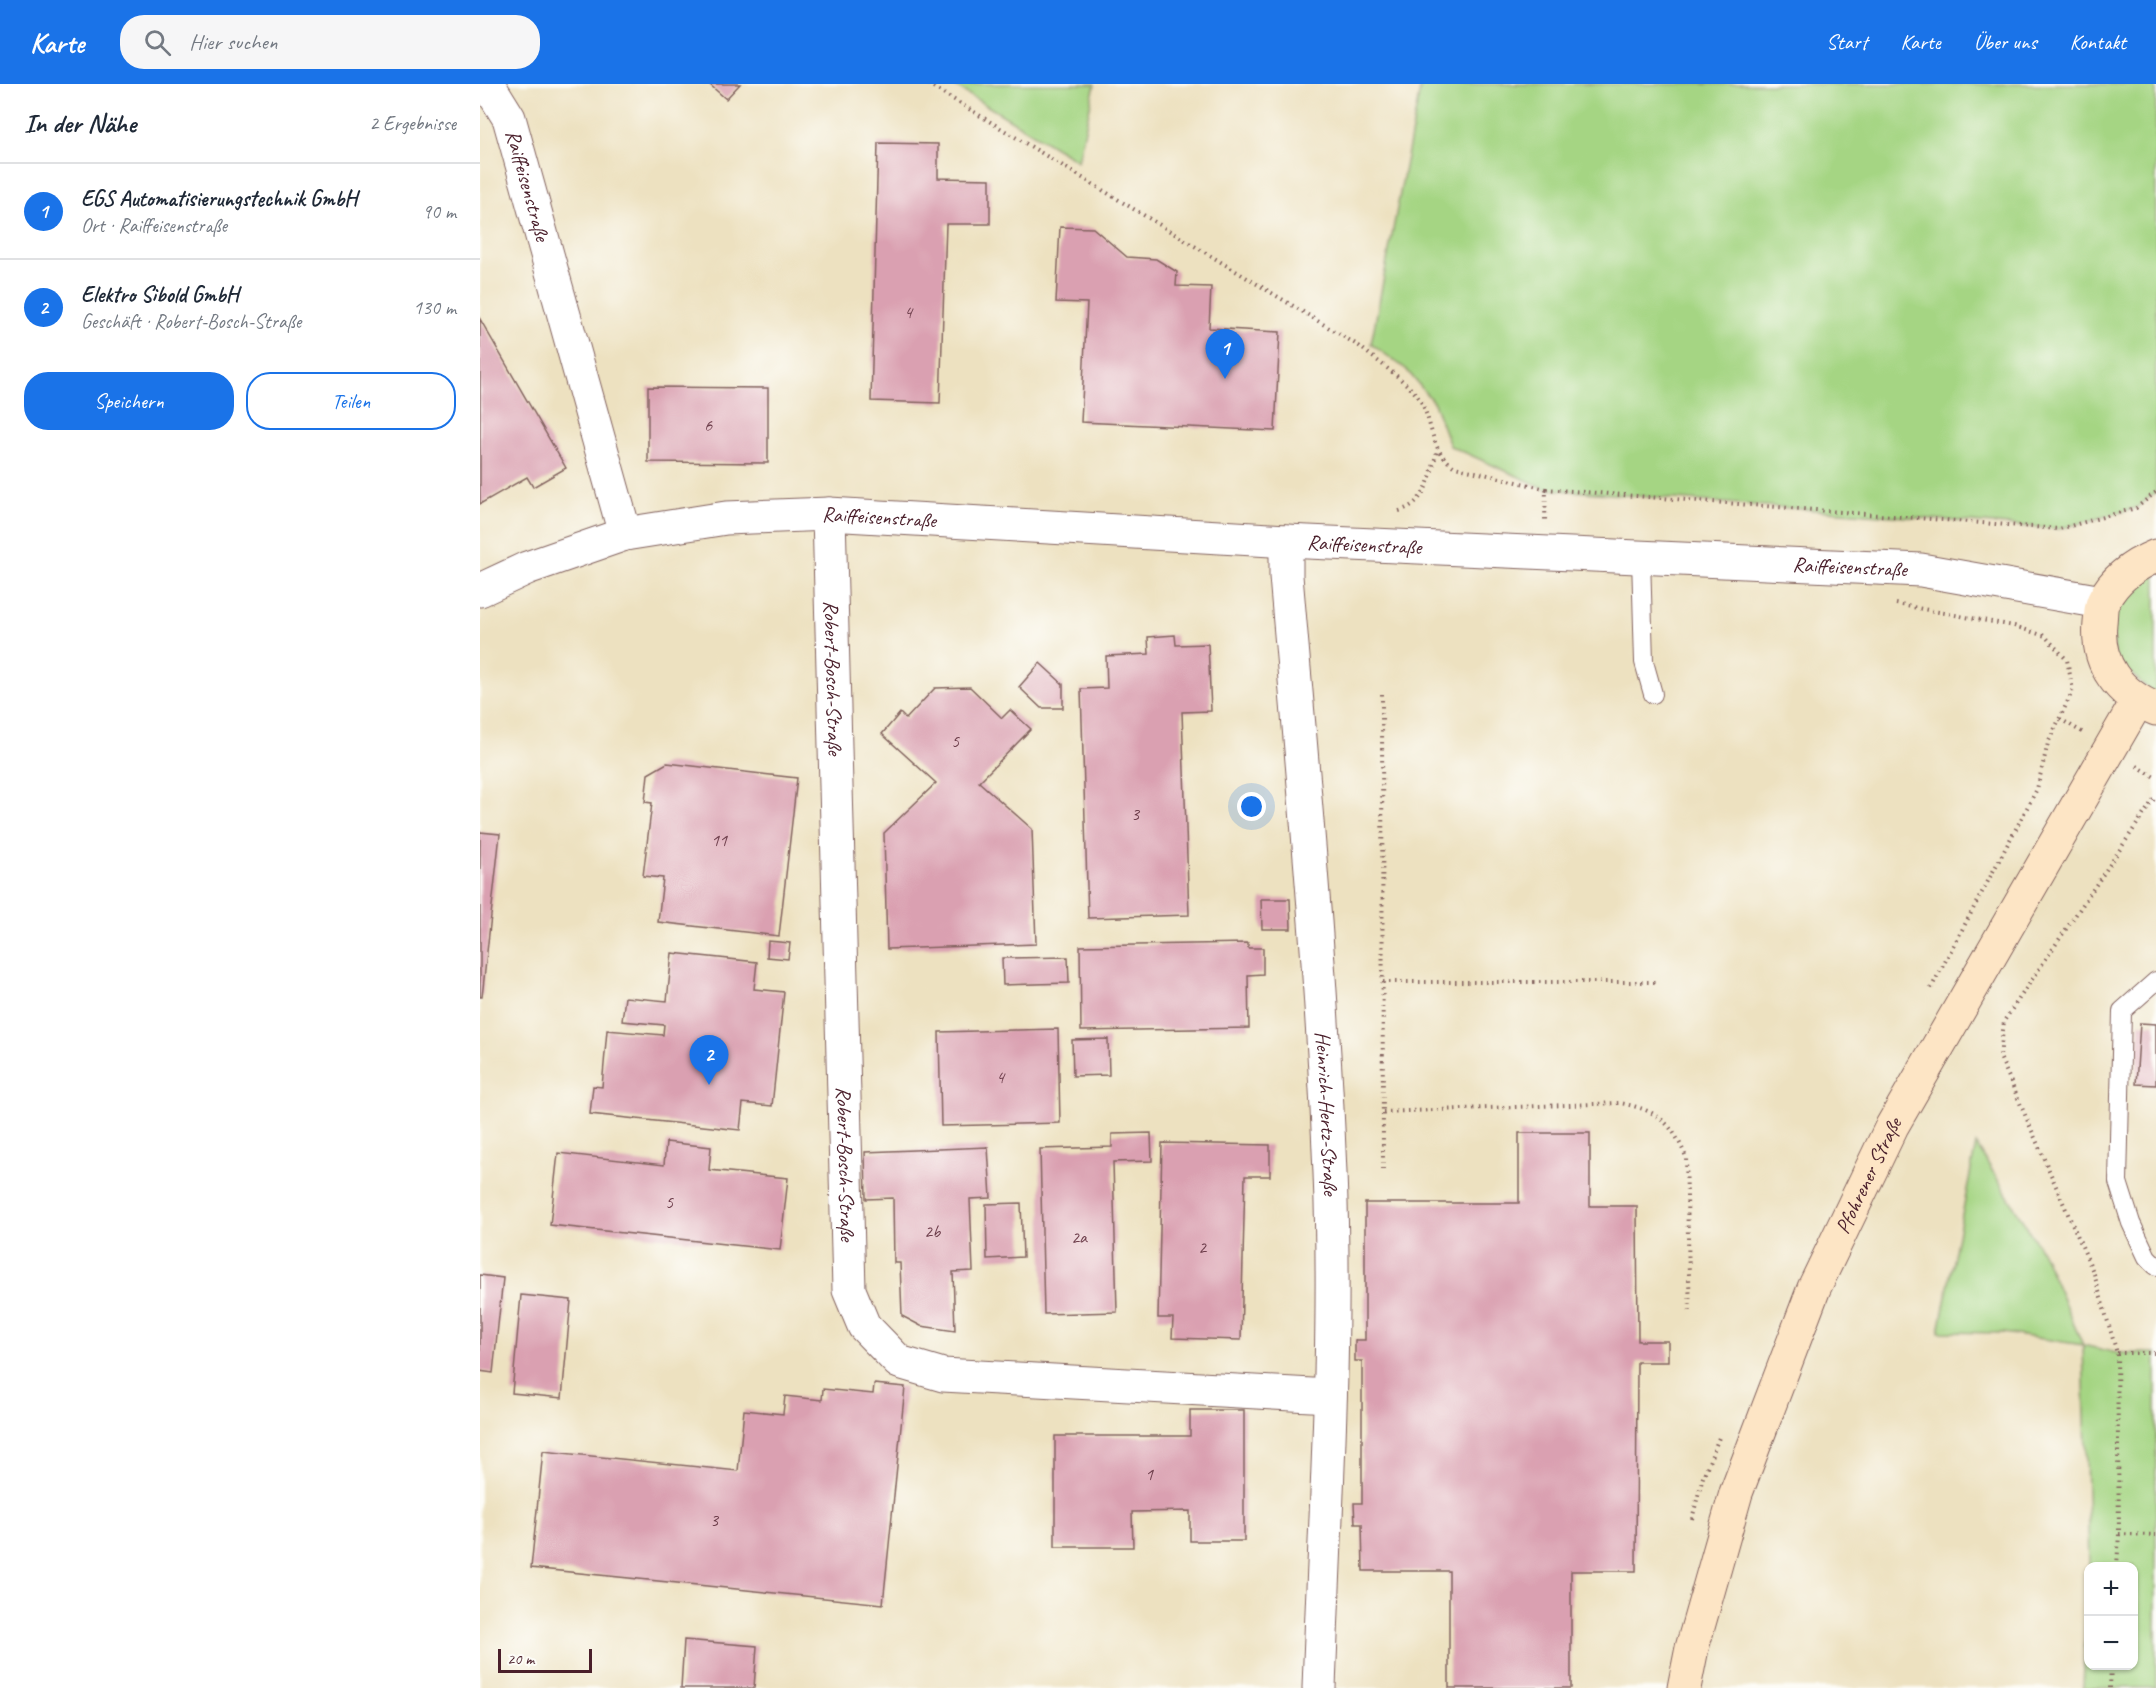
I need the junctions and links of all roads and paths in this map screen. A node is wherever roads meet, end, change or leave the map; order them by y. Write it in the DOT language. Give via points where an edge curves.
graph roads {
  1 [pos="488,84"];
  2 [pos="928,84"];
  3 [pos="1437,451"];
  4 [pos="1546,489"];
  5 [pos="2156,492"];
  6 [pos="1392,512"];
  7 [pos="829,514"];
  8 [pos="625,534"];
  9 [pos="1286,541"];
  10 [pos="1545,551"];
  11 [pos="2156,556"];
  12 [pos="1641,558"];
  13 [pos="480,590"];
  14 [pos="1885,602"];
  15 [pos="2102,602"];
  16 [pos="1382,694"];
  17 [pos="1653,694"];
  18 [pos="2146,705"];
  19 [pos="2060,719"];
  20 [pos="2156,796"];
  21 [pos="2156,981"];
  22 [pos="1383,982"];
  23 [pos="1657,982"];
  24 [pos="1383,1112"];
  25 [pos="1383,1174"];
  26 [pos="2156,1266"];
  27 [pos="1690,1315"];
  28 [pos="2117,1353"];
  29 [pos="2156,1353"];
  30 [pos="1330,1396"];
  31 [pos="2119,1534"];
  32 [pos="2156,1535"];
  33 [pos="2117,1562"];
  34 [pos="2111,1670"];
  35 [pos="1319,1688"];
  36 [pos="1684,1688"];
  37 [pos="2110,1688"];
  1 -- 8 [label="street, Raiffeisenstraße" via="509,118"];
  2 -- 3 [label="path" via="1359,346 1415,393 1431,425"];
  3 -- 4 [label="path" via="1455,467"];
  3 -- 6 [label="path" via="1427,487 1418,502"];
  4 -- 5 [label="path" via="2059,529 2136,508"];
  4 -- 10 [label="path"];
  7 -- 8 [label="street, Raiffeisenstraße" via="726,518"];
  7 -- 9 [label="street, Raiffeisenstraße"];
  7 -- 30 [label="street, Robert-Bosch-Straße" via="849,1290 864,1326 899,1362 943,1374"];
  8 -- 13 [label="street, Raiffeisenstraße" via="527,568"];
  9 -- 10 [label="street, Raiffeisenstraße"];
  9 -- 30 [label="street, Heinrich-Hertz-Straße" via="1330,1175"];
  10 -- 12 [label="street, Raiffeisenstraße"];
  11 -- 15 [label="main road" via="2136,564"];
  12 -- 15 [label="street, Raiffeisenstraße" via="1921,570"];
  12 -- 17 [label="lane" via="1644,662"];
  14 -- 19 [label="path" via="2014,626 2045,636 2067,660 2073,690"];
  15 -- 18 [label="main road" via="2099,637 2104,663 2118,684"];
  16 -- 22 [label="path"];
  18 -- 36 [label="main road, Pfohrener Straße" via="1892,1126 1815,1288 1736,1493"];
  20 -- 28 [label="path" via="2004,1021 2000,1058 2094,1274"];
  21 -- 26 [label="lane" via="2122,1011 2118,1182 2146,1257"];
  22 -- 23 [label="path"];
  22 -- 24 [label="path"];
  24 -- 25 [label="path"];
  24 -- 27 [label="path" via="1620,1103 1654,1112 1678,1138 1686,1158"];
  28 -- 29 [label="path"];
  28 -- 31 [label="path"];
  30 -- 35 [label="street, Heinrich-Hertz-Straße"];
  31 -- 32 [label="path"];
  31 -- 33 [label="path"];
  34 -- 37 [label="path"];
}
